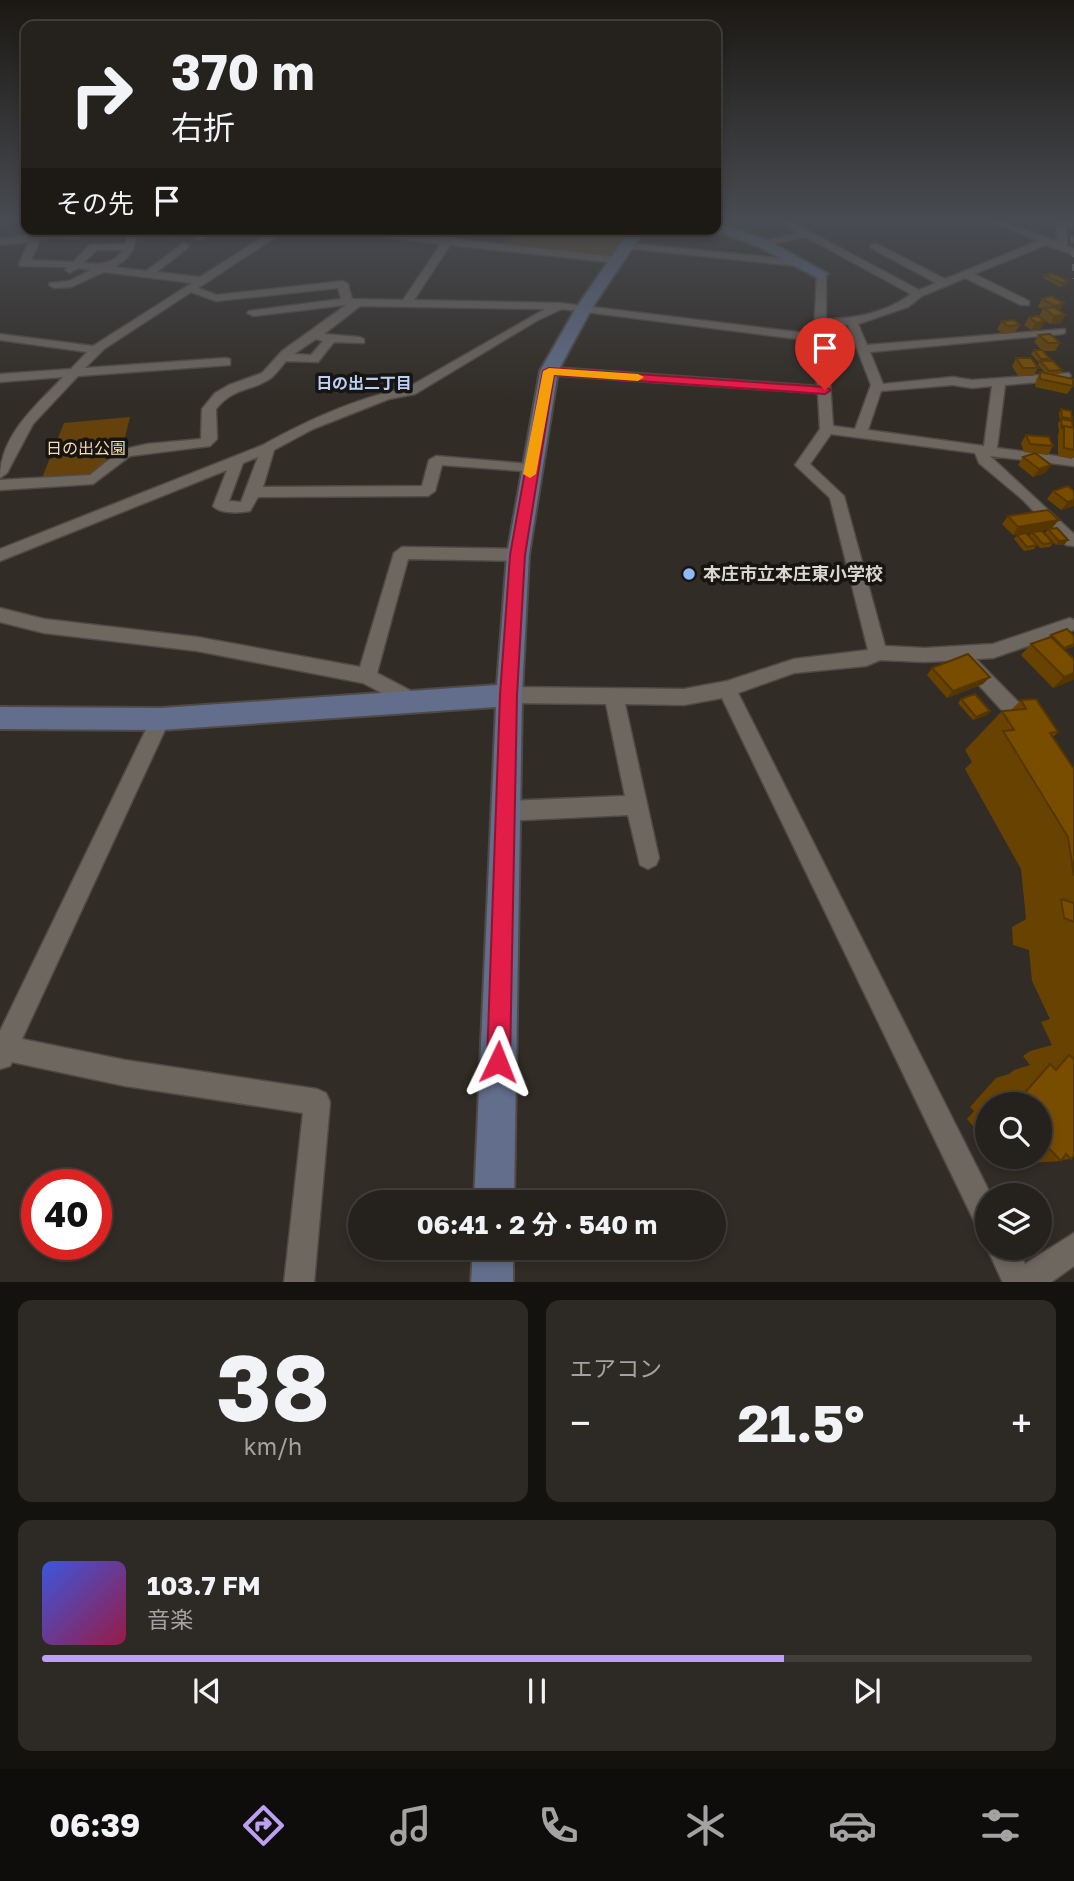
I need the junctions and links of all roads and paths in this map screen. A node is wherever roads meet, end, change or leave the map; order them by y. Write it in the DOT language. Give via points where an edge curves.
graph roads {
  1 [pos="57,282"];
  2 [pos="75,282"];
  3 [pos="203,282"];
  4 [pos="420,282"];
  5 [pos="594,282"];
  6 [pos="821,282"];
  7 [pos="895,282"];
  8 [pos="981,282"];
  9 [pos="944,283"];
  10 [pos="192,289"];
  11 [pos="918,294"];
  12 [pos="351,303"];
  13 [pos="406,303"];
  14 [pos="1025,303"];
  15 [pos="572,307"];
  16 [pos="253,313"];
  17 [pos="852,322"];
  18 [pos="820,323"];
  19 [pos="1061,331"];
  20 [pos="313,336"];
  21 [pos="0,337"];
  22 [pos="331,338"];
  23 [pos="820,338"];
  24 [pos="360,341"];
  25 [pos="861,349"];
  26 [pos="95,350"];
  27 [pos="283,357"];
  28 [pos="226,362"];
  29 [pos="549,371"];
  30 [pos="74,373"];
  31 [pos="1065,376"];
  32 [pos="0,378"];
  33 [pos="999,381"];
  34 [pos="876,388"];
  35 [pos="825,390"];
  36 [pos="827,429"];
  37 [pos="860,434"];
  38 [pos="268,448"];
  39 [pos="985,452"];
  40 [pos="237,461"];
  41 [pos="1070,462"];
  42 [pos="530,469"];
  43 [pos="0,472"];
  44 [pos="0,485"];
  45 [pos="254,492"];
  46 [pos="1072,541"];
  47 [pos="517,555"];
  48 [pos="1,558"];
  49 [pos="0,615"];
  50 [pos="1070,625"];
  51 [pos="878,653"];
  52 [pos="961,654"];
  53 [pos="367,676"];
  54 [pos="727,689"];
  55 [pos="509,695"];
  56 [pos="614,698"];
  57 [pos="414,702"];
  58 [pos="0,718"];
  59 [pos="161,719"];
  60 [pos="1040,737"];
  61 [pos="636,805"];
  62 [pos="505,811"];
  63 [pos="648,858"];
  64 [pos="2,1053"];
  65 [pos="494,1190"];
  66 [pos="975,1193"];
  67 [pos="1074,1248"];
  68 [pos="493,1260"];
  69 [pos="1009,1260"];
  70 [pos="299,1282"];
  71 [pos="492,1282"];
  72 [pos="1020,1282"];
  73 [pos="1023,1282"];
  1 -- 2 [label="street" via="54,285"];
  3 -- 10 [label="street"];
  4 -- 13 [label="street"];
  5 -- 15 [label="street"];
  6 -- 18 [label="street"];
  7 -- 11 [label="street"];
  8 -- 14 [label="street"];
  9 -- 11 [label="street"];
  10 -- 12 [label="street" via="216,298 343,284"];
  10 -- 26 [label="street"];
  11 -- 17 [label="street" via="904,305"];
  12 -- 13 [label="street"];
  12 -- 16 [label="street"];
  12 -- 20 [label="street"];
  13 -- 15 [label="street"];
  15 -- 23 [label="street"];
  15 -- 29 [label="street"];
  15 -- 38 [label="street" via="534,318 411,391 308,426"];
  17 -- 18 [label="street"];
  17 -- 25 [label="street"];
  18 -- 23 [label="street"];
  19 -- 25 [label="street"];
  20 -- 22 [label="street"];
  20 -- 27 [label="street"];
  21 -- 26 [label="street"];
  22 -- 24 [label="street"];
  22 -- 27 [label="street" via="314,359"];
  23 -- 35 [label="street"];
  25 -- 34 [label="street"];
  26 -- 30 [label="street"];
  27 -- 44 [label="street" via="266,376 233,388 213,404 209,409 210,439 205,443 131,452 93,479"];
  28 -- 30 [label="street"];
  29 -- 35 [label="street"];
  29 -- 42 [label="street"];
  30 -- 32 [label="street"];
  30 -- 43 [label="street" via="27,422"];
  31 -- 33 [label="street"];
  33 -- 34 [label="street"];
  33 -- 39 [label="street"];
  34 -- 37 [label="street"];
  35 -- 36 [label="street"];
  36 -- 37 [label="street"];
  36 -- 51 [label="street" via="803,465 836,496"];
  37 -- 39 [label="street"];
  38 -- 40 [label="street"];
  38 -- 45 [label="street"];
  39 -- 41 [label="street"];
  39 -- 46 [label="street" via="984,460"];
  40 -- 45 [label="street" via="220,506 245,507"];
  40 -- 48 [label="street"];
  42 -- 45 [label="street" via="436,460 428,491"];
  42 -- 47 [label="street"];
  47 -- 53 [label="street" via="402,553"];
  47 -- 55 [label="street"];
  49 -- 53 [label="street" via="44,626 197,644"];
  50 -- 52 [label="street" via="993,651"];
  51 -- 52 [label="street"];
  51 -- 54 [label="street" via="866,659 794,666"];
  52 -- 60 [label="street"];
  53 -- 57 [label="street"];
  54 -- 56 [label="street" via="684,697"];
  54 -- 66 [label="street"];
  55 -- 56 [label="street"];
  55 -- 57 [label="street"];
  55 -- 62 [label="street"];
  56 -- 61 [label="street"];
  57 -- 59 [label="street"];
  58 -- 59 [label="street"];
  59 -- 64 [label="street"];
  61 -- 62 [label="street"];
  61 -- 63 [label="street"];
  62 -- 65 [label="street"];
  64 -- 70 [label="street" via="317,1102"];
  67 -- 73 [label="street"];
  68 -- 71 [label="street"];
  69 -- 72 [label="street"];
}
